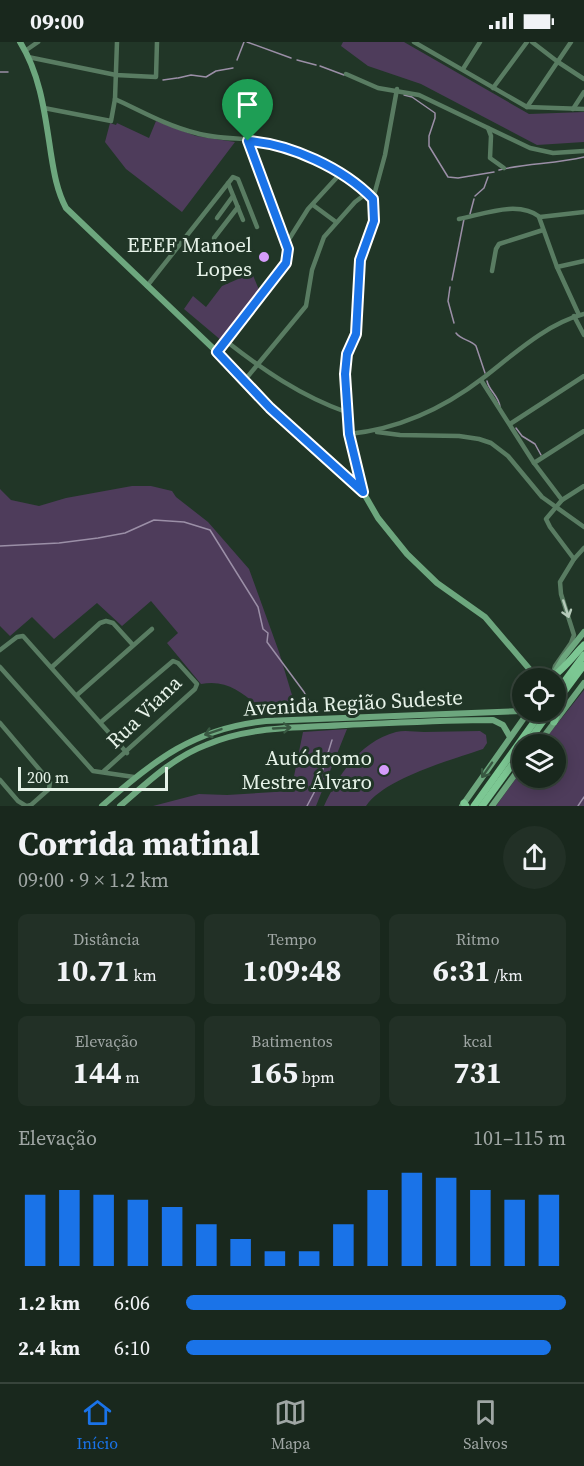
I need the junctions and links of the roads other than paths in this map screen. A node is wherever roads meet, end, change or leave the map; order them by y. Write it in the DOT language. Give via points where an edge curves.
graph roads {
  1 [pos="20,42"];
  2 [pos="38,42"];
  3 [pos="117,42"];
  4 [pos="157,42"];
  5 [pos="414,42"];
  6 [pos="431,42"];
  7 [pos="480,42"];
  8 [pos="527,42"];
  9 [pos="532,42"];
  10 [pos="572,42"];
  11 [pos="426,49"];
  12 [pos="27,54"];
  13 [pos="558,62"];
  14 [pos="463,69"];
  15 [pos="346,74"];
  16 [pos="116,75"];
  17 [pos="584,80"];
  18 [pos="493,88"];
  19 [pos="397,89"];
  20 [pos="584,92"];
  21 [pos="115,99"];
  22 [pos="527,107"];
  23 [pos="44,108"];
  24 [pos="573,109"];
  25 [pos="584,109"];
  26 [pos="488,128"];
  27 [pos="248,141"];
  28 [pos="584,151"];
  29 [pos="504,168"];
  30 [pos="340,174"];
  31 [pos="228,183"];
  32 [pos="368,193"];
  33 [pos="233,196"];
  34 [pos="373,199"];
  35 [pos="313,205"];
  36 [pos="238,207"];
  37 [pos="584,212"];
  38 [pos="539,217"];
  39 [pos="217,218"];
  40 [pos="459,219"];
  41 [pos="243,220"];
  42 [pos="336,222"];
  43 [pos="257,227"];
  44 [pos="543,230"];
  45 [pos="214,238"];
  46 [pos="286,244"];
  47 [pos="584,261"];
  48 [pos="557,267"];
  49 [pos="492,271"];
  50 [pos="147,286"];
  51 [pos="579,315"];
  52 [pos="584,335"];
  53 [pos="226,340"];
  54 [pos="217,352"];
  55 [pos="257,365"];
  56 [pos="584,376"];
  57 [pos="481,380"];
  58 [pos="244,382"];
  59 [pos="346,412"];
  60 [pos="510,424"];
  61 [pos="584,431"];
  62 [pos="374,432"];
  63 [pos="349,434"];
  64 [pos="534,463"];
  65 [pos="584,486"];
  66 [pos="363,492"];
  67 [pos="562,500"];
  68 [pos="557,507"];
  69 [pos="584,527"];
  70 [pos="584,548"];
  71 [pos="574,559"];
  72 [pos="152,629"];
  73 [pos="584,632"];
  74 [pos="133,645"];
  75 [pos="584,645"];
  76 [pos="0,650"];
  77 [pos="584,655"];
  78 [pos="584,665"];
  79 [pos="0,667"];
  80 [pos="52,667"];
  81 [pos="528,668"];
  82 [pos="554,668"];
  83 [pos="558,668"];
  84 [pos="563,668"];
  85 [pos="566,683"];
  86 [pos="584,684"];
  87 [pos="566,686"];
  88 [pos="77,695"];
  89 [pos="566,707"];
  90 [pos="512,711"];
  91 [pos="101,722"];
  92 [pos="521,722"];
  93 [pos="534,722"];
  94 [pos="554,722"];
  95 [pos="0,723"];
  96 [pos="545,734"];
  97 [pos="510,737"];
  98 [pos="127,753"];
  99 [pos="512,765"];
  100 [pos="104,771"];
  101 [pos="134,777"];
  102 [pos="512,779"];
  103 [pos="0,780"];
  104 [pos="464,805"];
  105 [pos="26,806"];
  106 [pos="102,806"];
  107 [pos="120,806"];
  108 [pos="474,806"];
  109 [pos="482,806"];
  110 [pos="492,806"];
  1 -- 12 [label="street"];
  2 -- 12 [label="street"];
  3 -- 16 [label="street"];
  4 -- 16 [label="street" via="156,77"];
  5 -- 11 [label="street"];
  6 -- 11 [label="street"];
  7 -- 14 [label="street"];
  8 -- 18 [label="street"];
  9 -- 13 [label="street"];
  10 -- 13 [label="street"];
  11 -- 14 [label="street"];
  12 -- 16 [label="street"];
  12 -- 23 [label="street"];
  13 -- 17 [label="street"];
  13 -- 22 [label="street"];
  14 -- 18 [label="street"];
  15 -- 19 [label="street" via="378,88"];
  16 -- 21 [label="street"];
  18 -- 22 [label="street"];
  19 -- 26 [label="street" via="419,95"];
  19 -- 34 [label="street" via="386,155"];
  20 -- 24 [label="street"];
  21 -- 23 [label="street" via="111,121"];
  21 -- 27 [label="street" via="196,134"];
  22 -- 24 [label="street"];
  23 -- 50 [label="street" via="56,184 66,208"];
  24 -- 25 [label="street"];
  26 -- 28 [label="street" via="522,145 553,153"];
  26 -- 29 [label="street" via="490,158"];
  27 -- 30 [label="street" via="268,142 292,150"];
  27 -- 46 [label="street"];
  30 -- 32 [label="street"];
  30 -- 35 [label="street"];
  31 -- 33 [label="street"];
  31 -- 43 [label="street" via="232,177 238,178"];
  31 -- 50 [label="street"];
  32 -- 34 [label="street"];
  32 -- 42 [label="street"];
  33 -- 36 [label="street"];
  33 -- 39 [label="street"];
  34 -- 59 [label="street" via="374,221 360,260 356,334 345,363"];
  35 -- 42 [label="street"];
  35 -- 46 [label="street"];
  36 -- 41 [label="street"];
  36 -- 45 [label="street"];
  37 -- 38 [label="street"];
  38 -- 40 [label="street" via="518,208"];
  38 -- 44 [label="street"];
  42 -- 55 [label="street" via="318,250 306,306"];
  44 -- 48 [label="street"];
  44 -- 49 [label="street" via="500,244"];
  46 -- 53 [label="street" via="286,263"];
  47 -- 48 [label="street"];
  48 -- 51 [label="street"];
  50 -- 54 [label="street"];
  51 -- 52 [label="street"];
  51 -- 57 [label="street" via="520,349"];
  53 -- 54 [label="street"];
  53 -- 55 [label="street"];
  54 -- 58 [label="street"];
  55 -- 58 [label="street"];
  55 -- 59 [label="street" via="298,392"];
  56 -- 60 [label="street"];
  57 -- 60 [label="street"];
  57 -- 62 [label="street" via="429,413"];
  58 -- 66 [label="street"];
  59 -- 63 [label="street"];
  60 -- 64 [label="street"];
  61 -- 64 [label="street"];
  62 -- 63 [label="street"];
  62 -- 68 [label="street" via="459,436 491,443 508,456 542,497"];
  63 -- 66 [label="street"];
  64 -- 67 [label="street"];
  65 -- 67 [label="street"];
  66 -- 81 [label="street" via="407,554 437,583 485,617"];
  67 -- 68 [label="street"];
  68 -- 69 [label="street"];
  68 -- 71 [label="street" via="546,519"];
  70 -- 71 [label="street"];
  71 -- 82 [label="street, one-way" via="560,582 574,637"];
  72 -- 74 [label="street"];
  73 -- 83 [label="street"];
  74 -- 80 [label="street" via="113,623 106,621"];
  74 -- 88 [label="street"];
  75 -- 84 [label="main road"];
  76 -- 80 [label="street" via="21,635"];
  77 -- 85 [label="main road"];
  78 -- 87 [label="main road"];
  79 -- 100 [label="street" via="90,768"];
  80 -- 88 [label="street"];
  86 -- 89 [label="street"];
  88 -- 91 [label="street"];
  90 -- 101 [label="street, Avenida Região Sudeste, one-way" via="241,724 178,747"];
  91 -- 98 [label="street"];
  91 -- 98 [label="street, Rua Viana" via="173,661 197,684"];
  92 -- 97 [label="street"];
  93 -- 108 [label="main road"];
  94 -- 96 [label="street"];
  95 -- 105 [label="street" via="50,782 51,787 41,798"];
  97 -- 104 [label="street, one-way"];
  107 -- 97 [label="street, Avenida Região Sudeste, one-way" via="181,758 220,739 252,731 493,720 503,725"];
  98 -- 100 [label="street, Rua Viana"];
  99 -- 109 [label="main road"];
  100 -- 101 [label="street"];
  101 -- 106 [label="street, Avenida Região Sudeste"];
  102 -- 110 [label="street"];
  103 -- 105 [label="street"];
}
